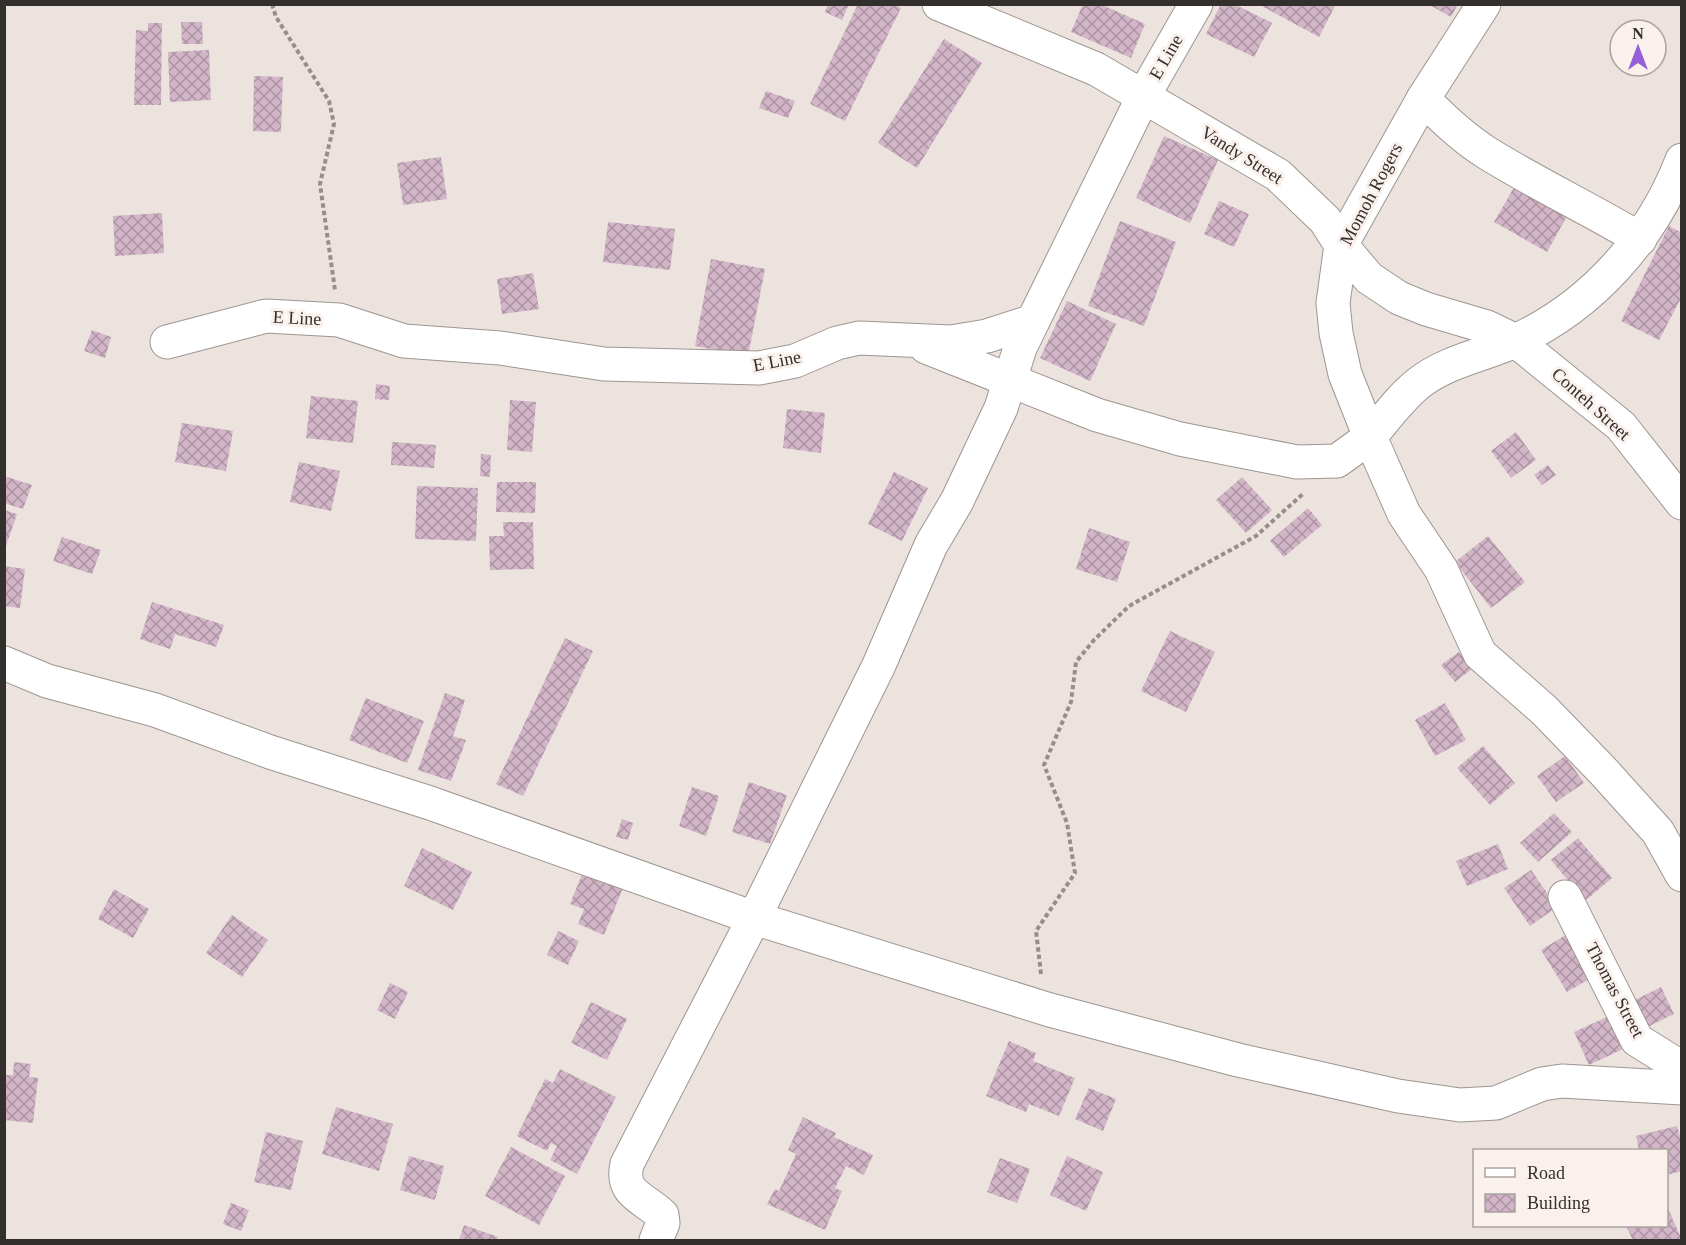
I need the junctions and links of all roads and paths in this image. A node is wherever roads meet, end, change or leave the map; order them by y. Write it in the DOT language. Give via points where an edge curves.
graph roads {
  1 [pos="272,4"];
  2 [pos="939,4"];
  3 [pos="1196,4"];
  4 [pos="1484,4"];
  5 [pos="1144,95"];
  6 [pos="1423,99"];
  7 [pos="1682,160"];
  8 [pos="1640,239"];
  9 [pos="1341,245"];
  10 [pos="339,320"];
  11 [pos="1033,321"];
  12 [pos="907,340"];
  13 [pos="1515,340"];
  14 [pos="168,342"];
  15 [pos="1010,379"];
  16 [pos="1370,437"];
  17 [pos="1337,461"];
  18 [pos="1682,503"];
  19 [pos="5,664"];
  20 [pos="1682,875"];
  21 [pos="1565,897"];
  22 [pos="754,918"];
  23 [pos="1050,1010"];
  24 [pos="1682,1068"];
  25 [pos="1682,1088"];
  26 [pos="656,1240"];
  1 -- 10 [label="path" via="276,17 329,101 334,124 320,184"];
  2 -- 5 [label="street, Vandy Street" via="1096,69"];
  3 -- 5 [label="street, E Line"];
  4 -- 6 [label="street, Momoh Rogers"];
  5 -- 9 [label="street, Vandy Street" via="1278,175 1325,220"];
  5 -- 11 [label="street, E Line"];
  6 -- 8 [label="street" via="1485,152"];
  6 -- 9 [label="street, Momoh Rogers"];
  7 -- 8 [label="street" via="1668,194"];
  8 -- 13 [label="street" via="1590,291 1553,320"];
  9 -- 13 [label="street, Vandy Street" via="1369,278 1399,298"];
  9 -- 16 [label="street, Momoh Rogers" via="1333,303 1336,333 1345,374"];
  10 -- 12 [label="street, E Line" via="404,340 500,348 604,364 759,368 795,361 859,338"];
  10 -- 14 [label="street, E Line" via="266,316"];
  11 -- 12 [label="street, E Line" via="987,336 951,342"];
  11 -- 15 [label="street"];
  12 -- 15 [label="street"];
  13 -- 16 [label="street" via="1453,364 1421,382"];
  13 -- 18 [label="street, Conteh Street" via="1622,426"];
  15 -- 17 [label="street" via="1097,415 1180,439 1297,462"];
  15 -- 22 [label="street" via="1001,408 957,501 931,545 879,665"];
  16 -- 17 [label="street"];
  16 -- 20 [label="street, Momoh Rogers" via="1404,514 1441,569 1480,654 1544,710 1611,780 1658,832"];
  17 -- 23 [label="path" via="1256,536 1129,606 1076,662 1071,702 1044,765 1067,823 1075,873 1036,931 1043,1000"];
  19 -- 22 [label="street" via="46,681 155,710 430,803"];
  21 -- 24 [label="street, Thomas Street" via="1637,1040"];
  22 -- 23 [label="street"];
  22 -- 26 [label="street" via="627,1164 626,1186 662,1215"];
  23 -- 25 [label="street" via="1238,1060 1398,1096 1460,1105 1496,1103 1542,1084 1562,1081"];
}
